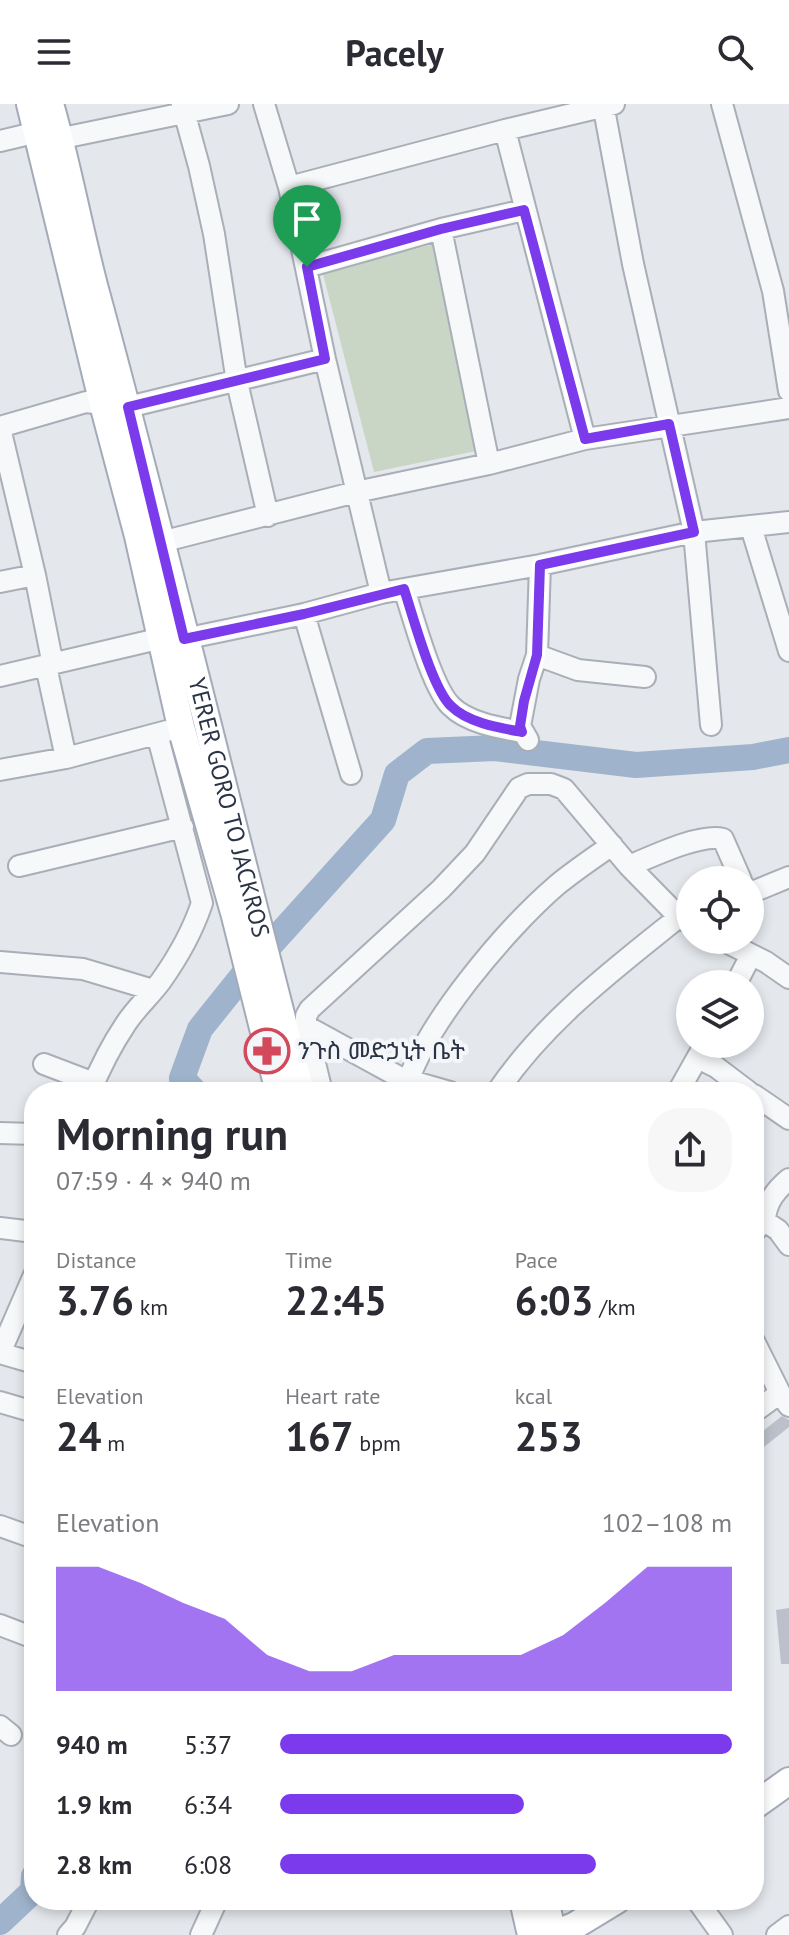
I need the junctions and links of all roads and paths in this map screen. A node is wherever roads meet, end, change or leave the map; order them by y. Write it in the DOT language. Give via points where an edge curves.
graph roads {
  1 [pos="30,104"];
  2 [pos="50,104"];
  3 [pos="228,104"];
  4 [pos="264,104"];
  5 [pos="722,104"];
  6 [pos="607,105"];
  7 [pos="183,109"];
  8 [pos="505,130"];
  9 [pos="46,138"];
  10 [pos="0,141"];
  11 [pos="289,187"];
  12 [pos="524,210"];
  13 [pos="441,229"];
  14 [pos="307,267"];
  15 [pos="325,359"];
  16 [pos="237,382"];
  17 [pos="789,391"];
  18 [pos="116,406"];
  19 [pos="789,408"];
  20 [pos="669,424"];
  21 [pos="0,428"];
  22 [pos="585,439"];
  23 [pos="489,464"];
  24 [pos="356,492"];
  25 [pos="268,516"];
  26 [pos="789,522"];
  27 [pos="751,527"];
  28 [pos="694,532"];
  29 [pos="161,542"];
  30 [pos="540,565"];
  31 [pos="35,575"];
  32 [pos="0,582"];
  33 [pos="404,589"];
  34 [pos="381,593"];
  35 [pos="304,614"];
  36 [pos="173,639"];
  37 [pos="789,651"];
  38 [pos="537,655"];
  39 [pos="50,666"];
  40 [pos="0,676"];
  41 [pos="645,677"];
  42 [pos="711,725"];
  43 [pos="175,737"];
  44 [pos="66,758"];
  45 [pos="0,770"];
  46 [pos="351,774"];
  47 [pos="183,827"];
  48 [pos="612,845"];
  49 [pos="19,866"];
  50 [pos="629,866"];
  51 [pos="735,866"];
  52 [pos="789,877"];
  53 [pos="764,887"];
  54 [pos="676,911"];
  55 [pos="676,927"];
  56 [pos="751,955"];
  57 [pos="0,962"];
  58 [pos="743,970"];
  59 [pos="789,978"];
  60 [pos="153,990"];
  61 [pos="306,1026"];
  62 [pos="698,1058"];
  63 [pos="708,1058"];
  64 [pos="44,1064"];
  65 [pos="80,1082"];
  66 [pos="94,1082"];
  67 [pos="276,1082"];
  68 [pos="298,1082"];
  69 [pos="320,1082"];
  70 [pos="402,1082"];
  71 [pos="409,1082"];
  72 [pos="505,1082"];
  73 [pos="684,1082"];
  74 [pos="736,1082"];
  75 [pos="764,1102"];
  76 [pos="789,1119"];
  77 [pos="0,1133"];
  78 [pos="24,1134"];
  79 [pos="789,1179"];
  80 [pos="764,1214"];
  81 [pos="764,1224"];
  82 [pos="0,1228"];
  83 [pos="24,1231"];
  84 [pos="789,1245"];
  85 [pos="24,1298"];
  86 [pos="0,1353"];
  87 [pos="24,1360"];
  88 [pos="764,1360"];
  89 [pos="784,1399"];
  90 [pos="0,1402"];
  91 [pos="764,1408"];
  92 [pos="24,1409"];
  93 [pos="0,1526"];
  94 [pos="24,1534"];
  95 [pos="0,1625"];
  96 [pos="24,1634"];
  97 [pos="789,1781"];
  98 [pos="789,1798"];
  99 [pos="764,1799"];
  100 [pos="764,1814"];
  101 [pos="84,1910"];
  102 [pos="212,1910"];
  103 [pos="525,1910"];
  104 [pos="552,1910"];
  105 [pos="602,1910"];
  106 [pos="617,1910"];
  107 [pos="704,1910"];
  108 [pos="789,1926"];
  109 [pos="568,1933"];
  110 [pos="68,1935"];
  111 [pos="201,1935"];
  112 [pos="531,1935"];
  113 [pos="722,1935"];
  114 [pos="777,1935"];
  1 -- 9 [label="main road"];
  2 -- 9 [label="main road"];
  3 -- 7 [label="street"];
  4 -- 11 [label="street"];
  5 -- 17 [label="street" via="773,291"];
  6 -- 8 [label="street"];
  6 -- 20 [label="street" via="633,264"];
  7 -- 9 [label="street"];
  7 -- 16 [label="street" via="214,234"];
  8 -- 11 [label="street"];
  8 -- 12 [label="street"];
  9 -- 10 [label="street"];
  9 -- 18 [label="main road"];
  11 -- 14 [label="street"];
  12 -- 13 [label="street"];
  12 -- 22 [label="street"];
  13 -- 14 [label="street"];
  13 -- 23 [label="street"];
  14 -- 15 [label="street"];
  15 -- 16 [label="street"];
  15 -- 24 [label="street"];
  16 -- 18 [label="street"];
  16 -- 25 [label="street"];
  18 -- 21 [label="street" via="86,402"];
  18 -- 29 [label="main road, YERER GORO TO JACKROS"];
  18 -- 36 [label="main road" via="131,506"];
  19 -- 20 [label="street"];
  20 -- 22 [label="street"];
  20 -- 28 [label="street"];
  21 -- 31 [label="street"];
  22 -- 23 [label="street"];
  23 -- 24 [label="street"];
  24 -- 25 [label="street"];
  24 -- 34 [label="street"];
  25 -- 29 [label="street"];
  26 -- 27 [label="street"];
  27 -- 28 [label="street"];
  27 -- 37 [label="street"];
  28 -- 30 [label="street"];
  28 -- 42 [label="street"];
  29 -- 36 [label="main road, YERER GORO TO JACKROS"];
  30 -- 33 [label="street"];
  30 -- 38 [label="street"];
  31 -- 32 [label="street"];
  31 -- 39 [label="street"];
  33 -- 34 [label="street"];
  33 -- 38 [label="street" via="438,685 452,707 471,718 525,736 520,726"];
  34 -- 35 [label="street"];
  35 -- 36 [label="street"];
  35 -- 46 [label="street"];
  36 -- 39 [label="street"];
  36 -- 43 [label="main road"];
  36 -- 68 [label="main road, YERER GORO TO JACKROS" via="197,685"];
  38 -- 41 [label="street" via="578,670"];
  39 -- 40 [label="street"];
  39 -- 44 [label="street"];
  43 -- 44 [label="street"];
  43 -- 47 [label="street"];
  43 -- 67 [label="main road" via="235,916"];
  44 -- 45 [label="street"];
  47 -- 49 [label="street"];
  47 -- 60 [label="street" via="202,903"];
  48 -- 50 [label="street"];
  48 -- 61 [label="street" via="564,789 551,784 519,788 475,853 322,996 306,1016"];
  48 -- 71 [label="street" via="556,886 489,956 430,1036"];
  50 -- 51 [label="street" via="717,837 723,839"];
  50 -- 54 [label="street"];
  52 -- 53 [label="street"];
  55 -- 72 [label="street" via="566,1011"];
  56 -- 58 [label="street"];
  56 -- 59 [label="street"];
  57 -- 60 [label="street" via="83,969"];
  60 -- 66 [label="street" via="126,1023"];
  61 -- 69 [label="street"];
  61 -- 70 [label="street"];
  62 -- 73 [label="street"];
  63 -- 74 [label="street"];
  64 -- 65 [label="street"];
  75 -- 76 [label="street"];
  77 -- 78 [label="street"];
  79 -- 80 [label="street"];
  81 -- 84 [label="street" via="778,1230"];
  82 -- 83 [label="street"];
  85 -- 86 [label="street"];
  86 -- 87 [label="street"];
  88 -- 89 [label="street"];
  89 -- 91 [label="street"];
  90 -- 92 [label="street"];
  93 -- 94 [label="street"];
  95 -- 96 [label="street"];
  97 -- 99 [label="main road"];
  98 -- 100 [label="main road"];
  101 -- 110 [label="street"];
  102 -- 111 [label="street"];
  103 -- 112 [label="main road"];
  104 -- 109 [label="main road"];
  105 -- 109 [label="main road"];
  106 -- 109 [label="main road"];
  107 -- 113 [label="street"];
  108 -- 114 [label="street"];
}
